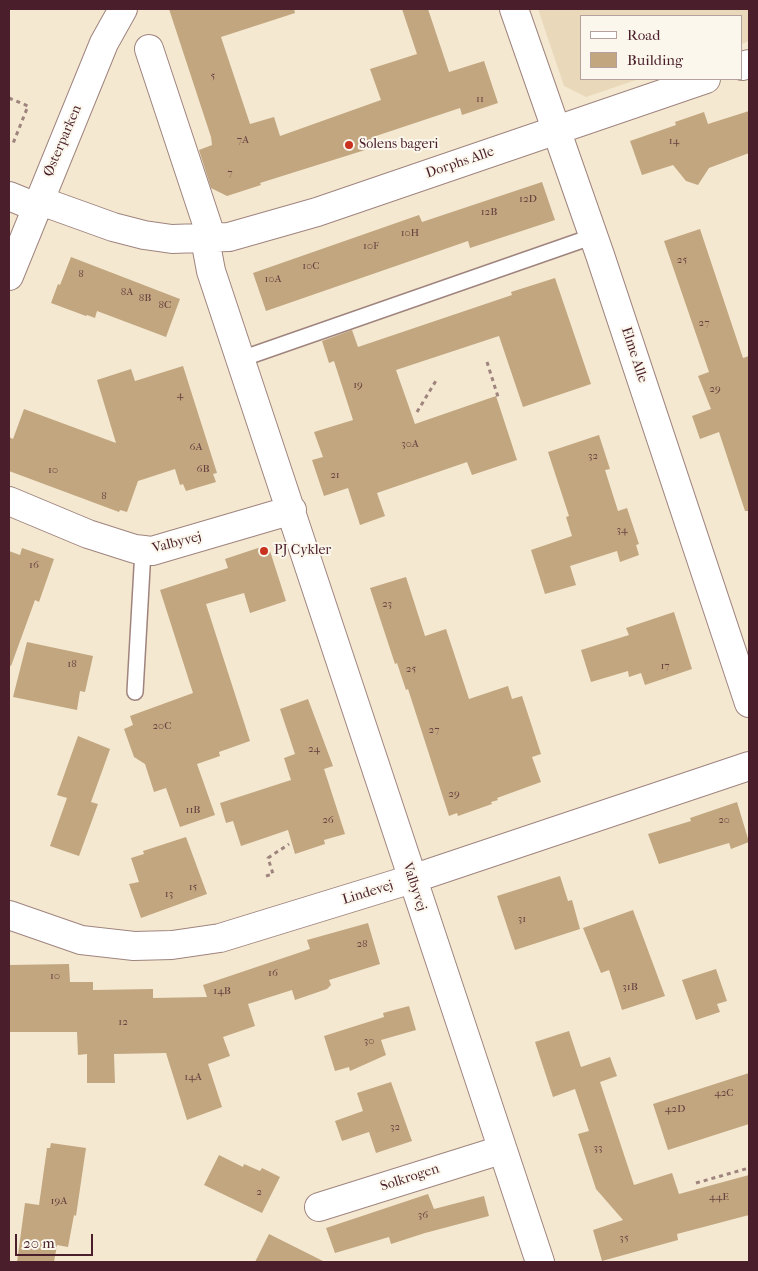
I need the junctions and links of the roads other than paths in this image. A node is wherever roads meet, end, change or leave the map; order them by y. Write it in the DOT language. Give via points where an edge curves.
graph roads {
  1 [pos="123,9"];
  2 [pos="514,9"];
  3 [pos="149,49"];
  4 [pos="703,80"];
  5 [pos="558,131"];
  6 [pos="9,196"];
  7 [pos="37,204"];
  8 [pos="594,236"];
  9 [pos="208,239"];
  10 [pos="9,276"];
  11 [pos="241,359"];
  12 [pos="9,501"];
  13 [pos="292,510"];
  14 [pos="143,550"];
  15 [pos="135,692"];
  16 [pos="749,703"];
  17 [pos="749,766"];
  18 [pos="412,880"];
  19 [pos="9,915"];
  20 [pos="501,1150"];
  21 [pos="319,1207"];
  22 [pos="540,1262"];
  1 -- 7 [label="street, Østerparken" via="104,43"];
  2 -- 5 [label="street, Elme Alle"];
  3 -- 9 [label="street"];
  4 -- 5 [label="street, Dorphs Alle"];
  5 -- 8 [label="street, Elme Alle"];
  5 -- 9 [label="street, Dorphs Alle" via="317,212 229,237"];
  6 -- 7 [label="street, Dorphs Alle"];
  7 -- 9 [label="street, Dorphs Alle" via="131,232 172,239"];
  7 -- 10 [label="street, Østerparken"];
  8 -- 11 [label="lane"];
  8 -- 16 [label="street, Elme Alle"];
  9 -- 11 [label="street, Valbyvej" via="211,271"];
  11 -- 13 [label="street, Valbyvej"];
  12 -- 14 [label="street, Valbyvej" via="88,534"];
  13 -- 14 [label="street, Valbyvej" via="160,550"];
  13 -- 18 [label="street, Valbyvej"];
  14 -- 15 [label="lane"];
  17 -- 18 [label="street, Lindevej"];
  18 -- 19 [label="street, Lindevej" via="220,938 172,945 134,946 81,940"];
  18 -- 20 [label="street, Valbyvej"];
  20 -- 21 [label="street, Solkrogen"];
  20 -- 22 [label="street, Valbyvej"];
}
